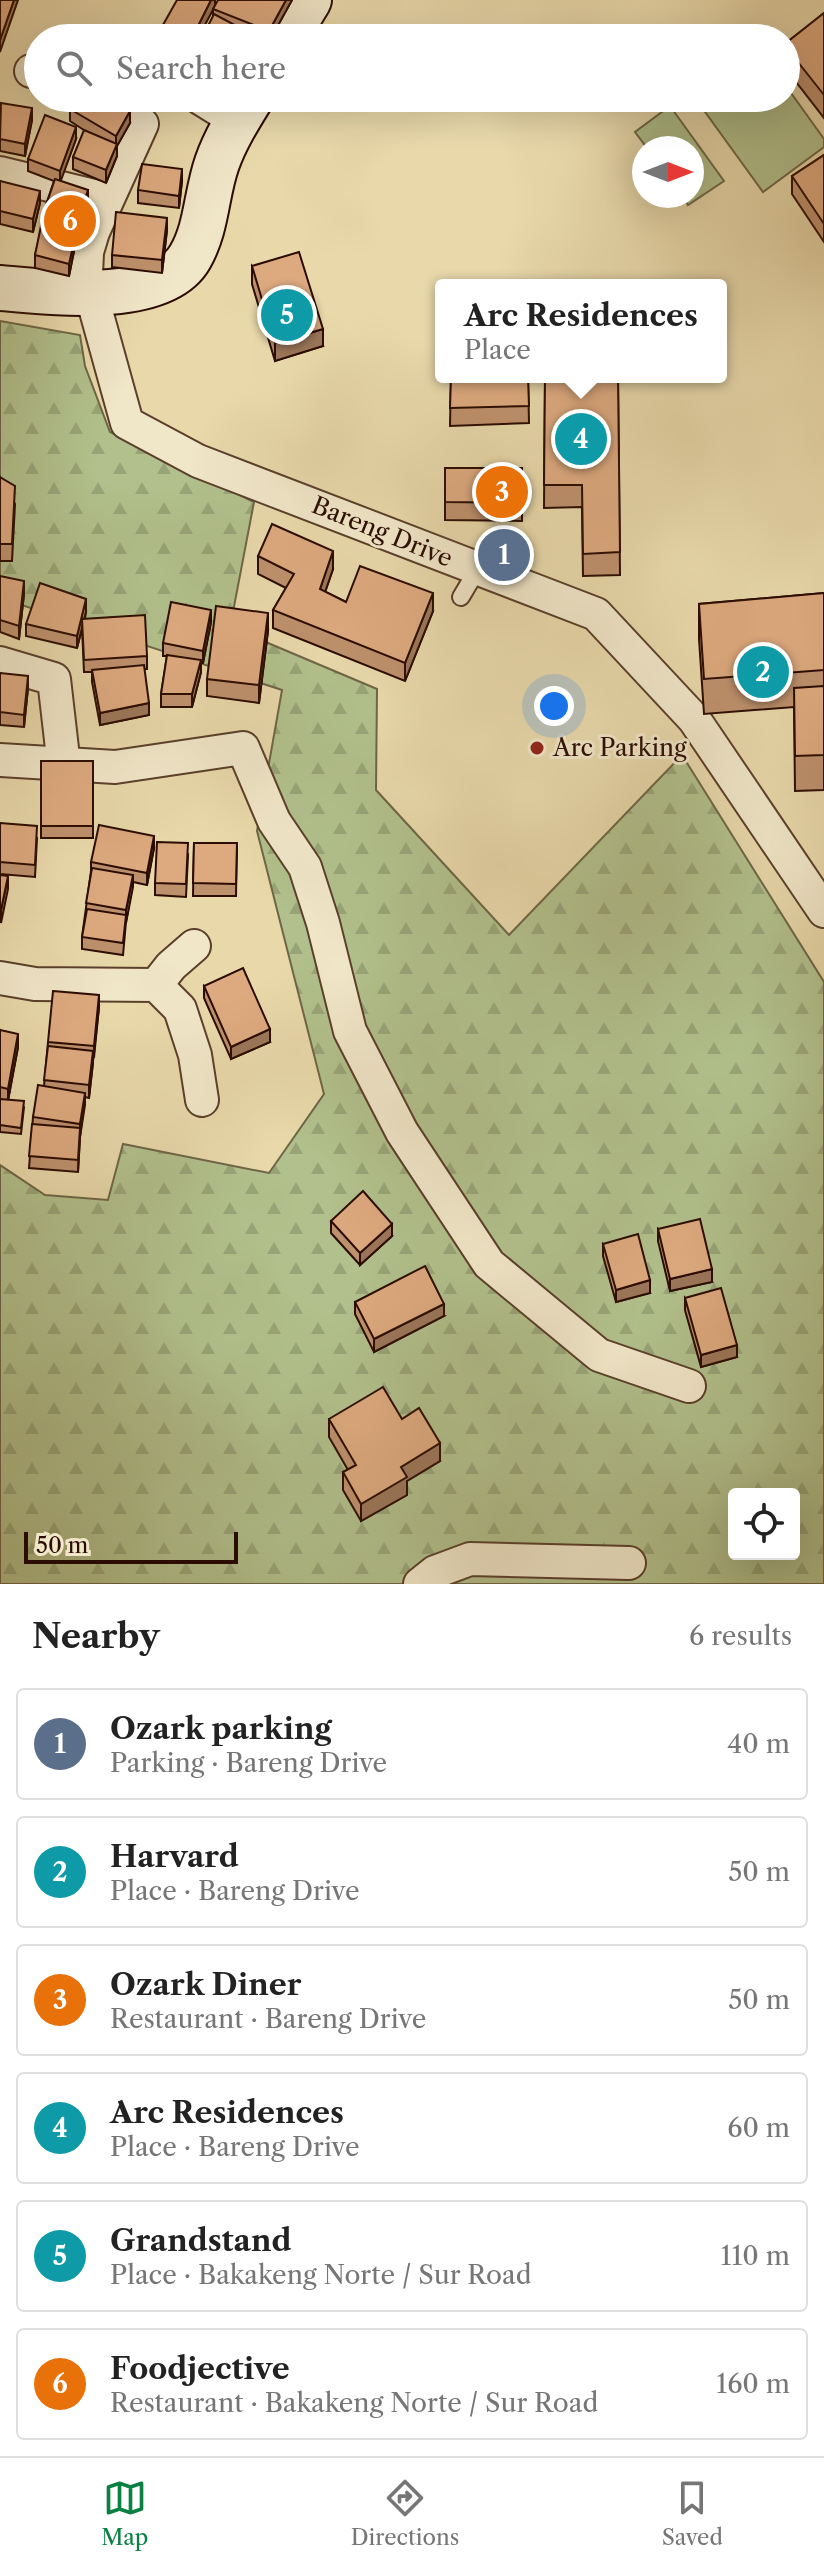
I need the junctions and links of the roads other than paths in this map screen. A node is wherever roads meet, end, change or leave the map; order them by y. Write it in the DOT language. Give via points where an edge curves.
graph roads {
  1 [pos="309,0"];
  2 [pos="294,24"];
  3 [pos="243,112"];
  4 [pos="142,124"];
  5 [pos="0,173"];
  6 [pos="109,200"];
  7 [pos="0,288"];
  8 [pos="92,293"];
  9 [pos="0,663"];
  10 [pos="0,760"];
  11 [pos="64,766"];
  12 [pos="824,911"];
  13 [pos="194,946"];
  14 [pos="0,978"];
  15 [pos="156,985"];
  16 [pos="202,1100"];
  17 [pos="689,1386"];
  18 [pos="629,1563"];
  19 [pos="420,1584"];
  1 -- 2 [label="main road"];
  3 -- 8 [label="main road" via="216,163 202,229 189,259 170,278"];
  4 -- 6 [label="street, Bareng Drive"];
  5 -- 6 [label="street"];
  6 -- 8 [label="street, Bareng Drive" via="87,252"];
  7 -- 8 [label="main road"];
  8 -- 12 [label="street, Bareng Drive" via="127,423 198,461 353,519 469,584 596,614 694,719"];
  9 -- 11 [label="street" via="54,679"];
  10 -- 11 [label="street"];
  11 -- 17 [label="street" via="115,767 243,748 274,821 305,867 350,1031 402,1132 489,1264 599,1355"];
  13 -- 15 [label="street"];
  14 -- 15 [label="street" via="35,984"];
  15 -- 16 [label="street" via="180,1009"];
  18 -- 19 [label="street" via="470,1559 435,1572"];
}
